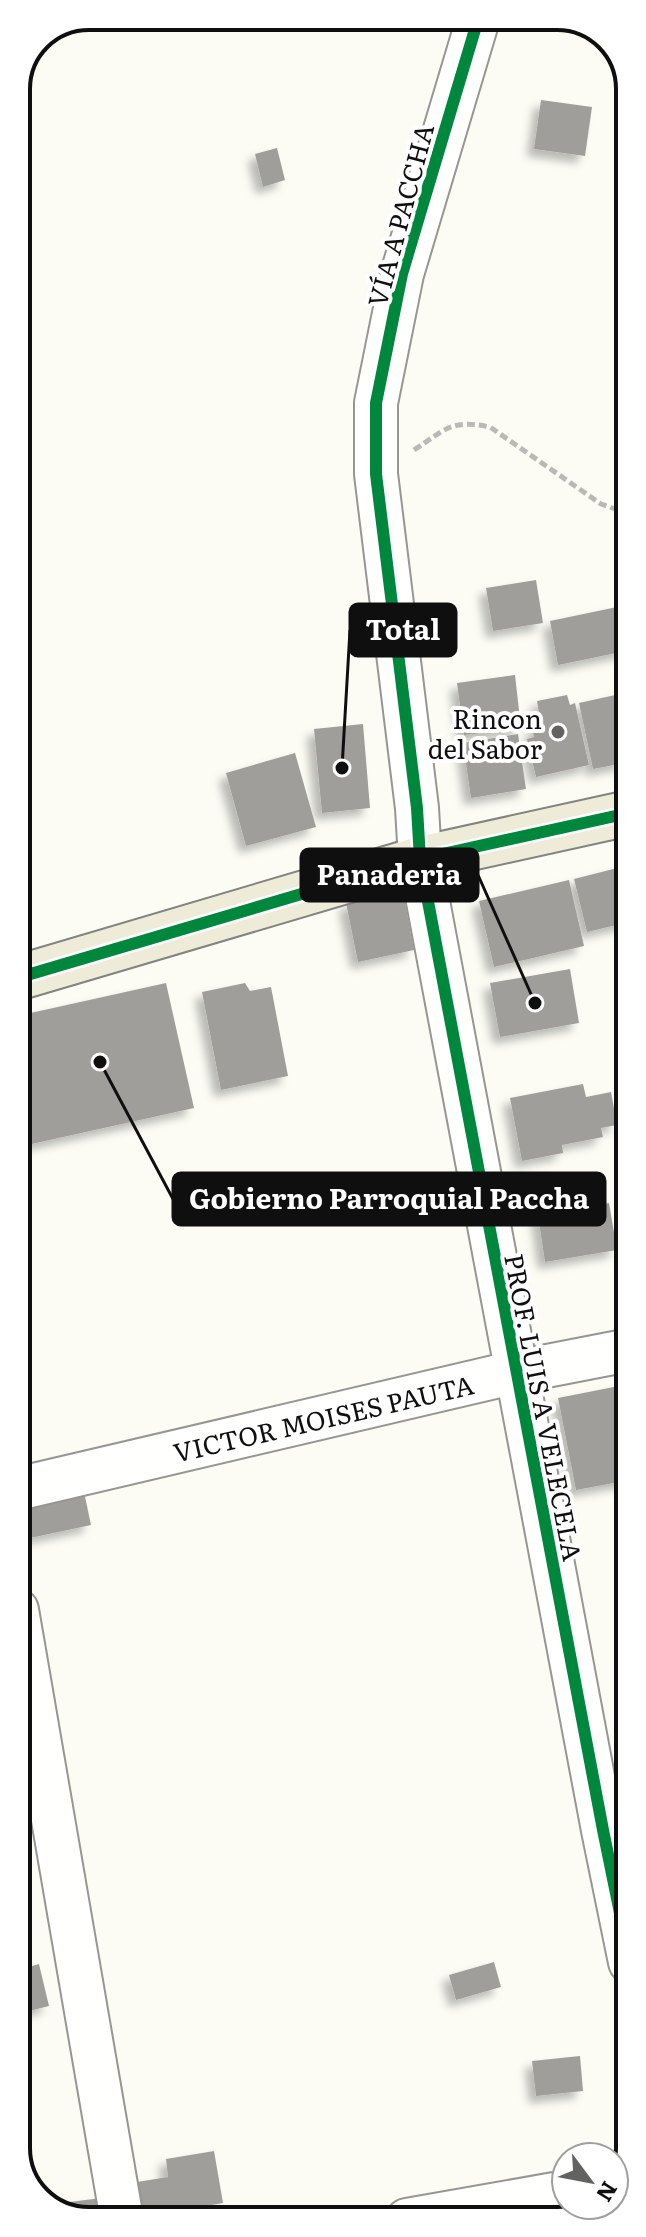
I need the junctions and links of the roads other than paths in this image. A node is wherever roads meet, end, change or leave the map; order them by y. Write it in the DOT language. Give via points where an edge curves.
graph roads {
  1 [pos="475,30"];
  2 [pos="616,816"];
  3 [pos="420,859"];
  4 [pos="30,974"];
  5 [pos="616,1353"];
  6 [pos="516,1372"];
  7 [pos="30,1486"];
  8 [pos="30,1686"];
  9 [pos="616,1890"];
  10 [pos="550,2195"];
  11 [pos="120,2207"];
  12 [pos="481,2207"];
  1 -- 3 [label="street, VÍA A PACCHA" via="402,274 376,403 376,474"];
  2 -- 3 [label="main road"];
  3 -- 4 [label="main road"];
  3 -- 6 [label="street, PROF. LUIS A VELECELA"];
  5 -- 6 [label="street, VICTOR MOISES PAUTA"];
  6 -- 7 [label="street, VICTOR MOISES PAUTA"];
  6 -- 9 [label="street, PROF. LUIS A VELECELA"];
  8 -- 11 [label="street"];
  10 -- 12 [label="street"];
}
